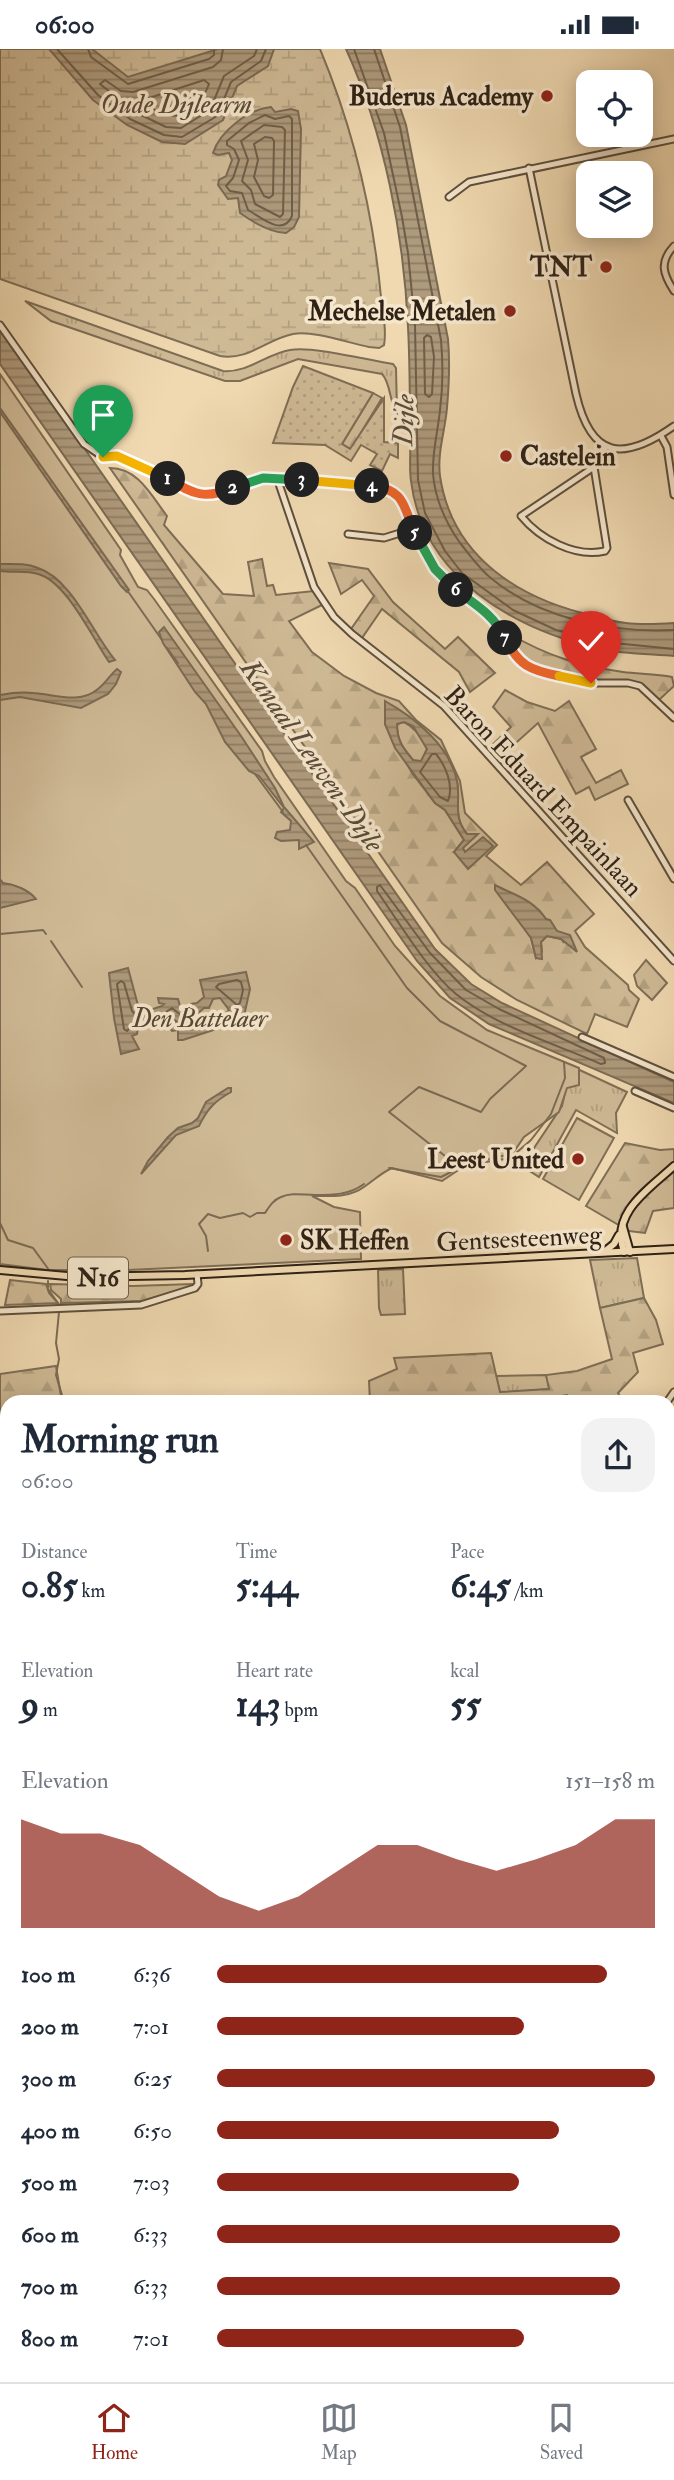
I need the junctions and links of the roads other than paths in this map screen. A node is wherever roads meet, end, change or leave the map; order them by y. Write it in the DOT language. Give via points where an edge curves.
graph roads {
  1 [pos="674,139"];
  2 [pos="529,169"];
  3 [pos="449,197"];
  4 [pos="674,246"];
  5 [pos="674,291"];
  6 [pos="0,325"];
  7 [pos="674,426"];
  8 [pos="660,436"];
  9 [pos="606,446"];
  10 [pos="594,467"];
  11 [pos="277,478"];
  12 [pos="674,495"];
  13 [pos="413,529"];
  14 [pos="348,534"];
  15 [pos="674,718"];
  16 [pos="628,800"];
  17 [pos="674,879"];
  18 [pos="674,961"];
  19 [pos="582,1037"];
  20 [pos="674,1077"];
  21 [pos="635,1091"];
  22 [pos="674,1108"];
  23 [pos="674,1166"];
  24 [pos="622,1225"];
  25 [pos="620,1233"];
  26 [pos="674,1249"];
  27 [pos="627,1252"];
  28 [pos="602,1253"];
  29 [pos="0,1271"];
  30 [pos="197,1275"];
  31 [pos="0,1311"];
  1 -- 2 [label="street"];
  2 -- 3 [label="street" via="469,182"];
  2 -- 9 [label="street" via="579,408 590,433"];
  4 -- 5 [label="street" via="663,266"];
  6 -- 11 [label="street" via="83,444 103,457 117,456 191,493 208,496 258,479"];
  7 -- 8 [label="street"];
  8 -- 9 [label="street" via="628,449"];
  8 -- 12 [label="street" via="667,447"];
  9 -- 10 [label="street"];
  10 -- 10 [label="street" via="605,551 594,554 561,546 521,516"];
  11 -- 13 [label="street" via="391,490 401,498"];
  11 -- 18 [label="street, Baron Eduard Empainlaan" via="314,587 334,617 444,706"];
  13 -- 14 [label="street" via="384,538"];
  13 -- 15 [label="street" via="435,569 489,614 524,665 591,683 640,685"];
  16 -- 17 [label="street"];
  19 -- 20 [label="street"];
  21 -- 22 [label="street"];
  23 -- 24 [label="main road" via="632,1205"];
  24 -- 25 [label="main road"];
  24 -- 27 [label="main road"];
  25 -- 27 [label="main road"];
  25 -- 28 [label="main road"];
  26 -- 27 [label="main road, Gentsesteenweg / N16"];
  27 -- 28 [label="main road, Gentsesteenweg / N16"];
  28 -- 30 [label="main road, Gentsesteenweg / N16"];
  29 -- 30 [label="main road, Gentsesteenweg / N16" via="78,1277"];
  30 -- 31 [label="street" via="195,1288 141,1305"];
}
